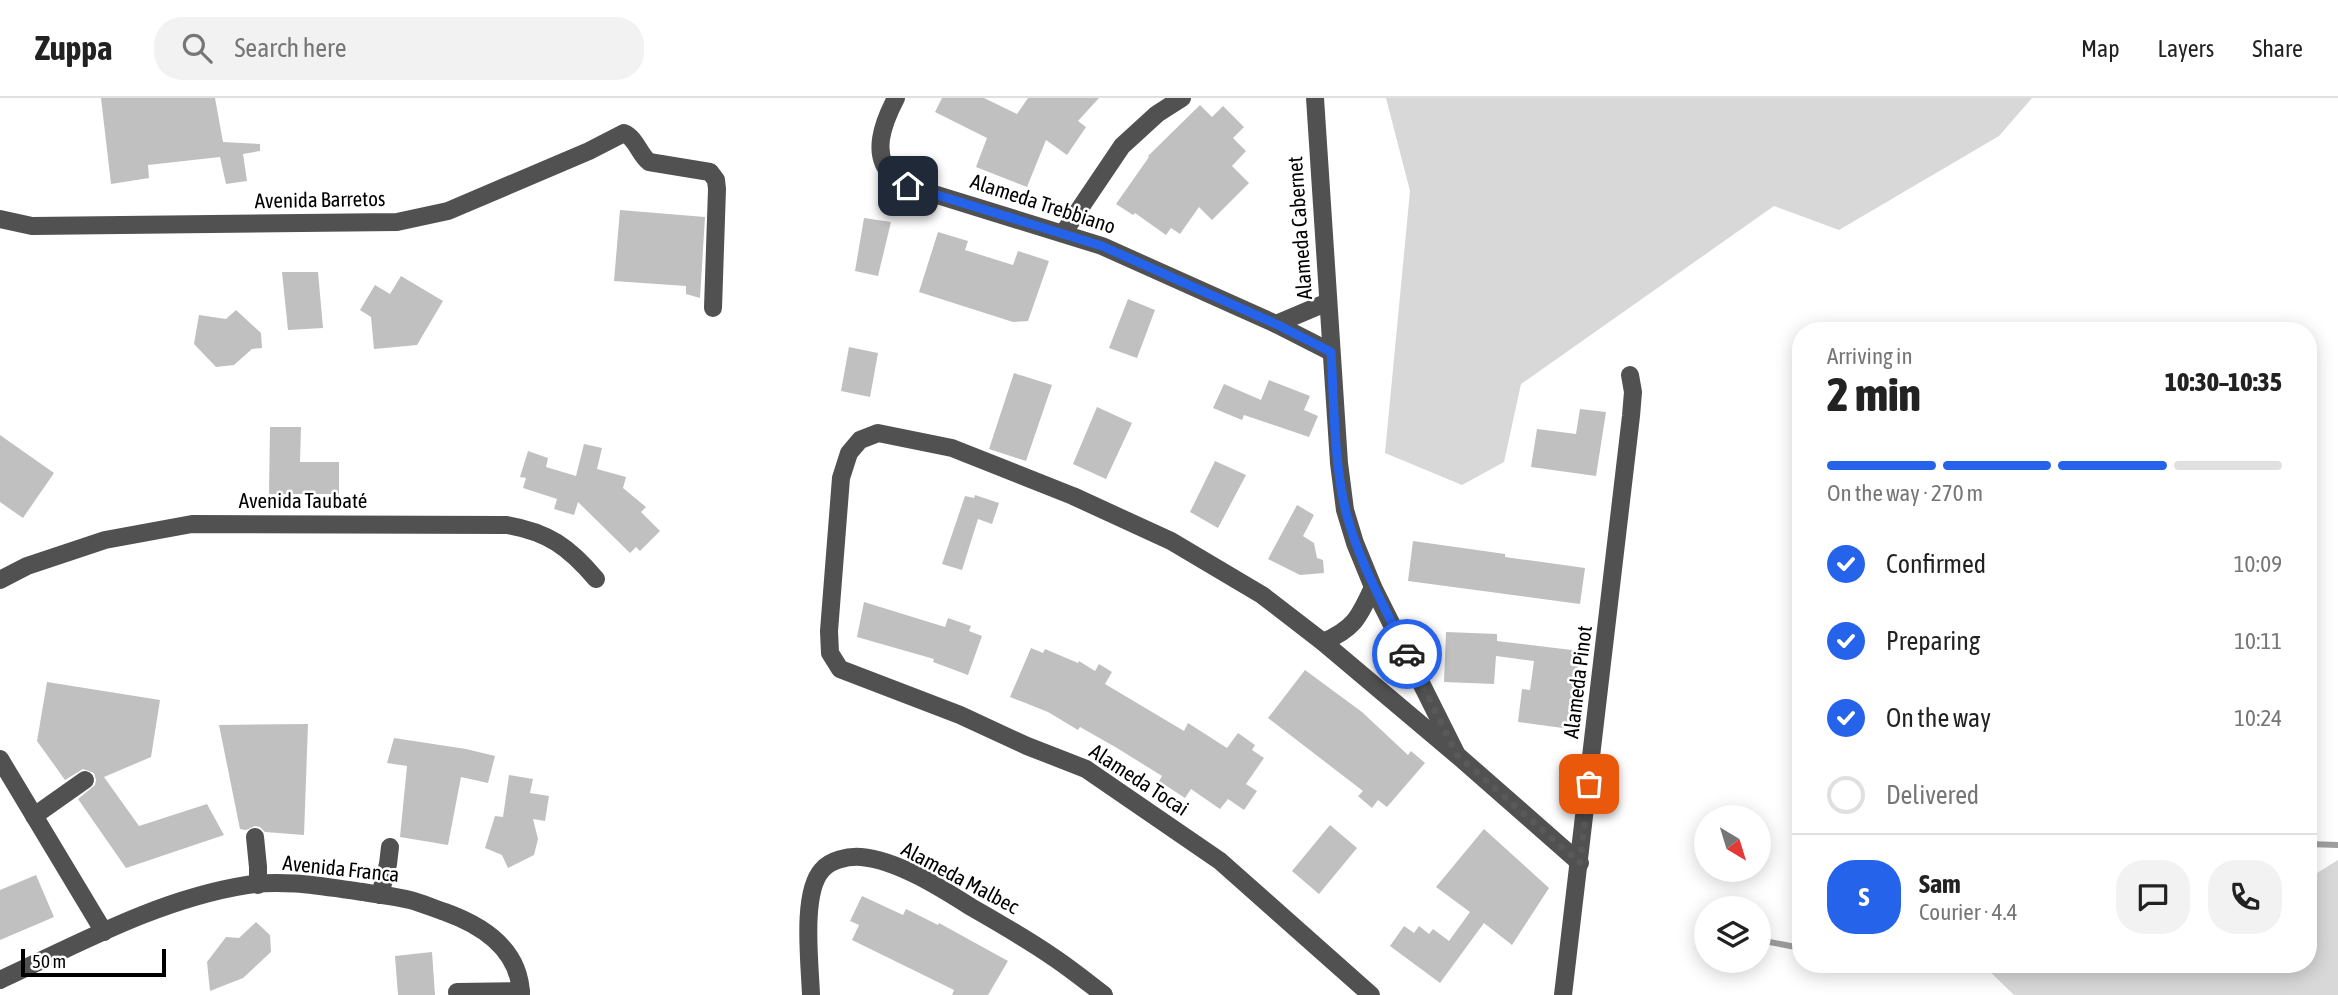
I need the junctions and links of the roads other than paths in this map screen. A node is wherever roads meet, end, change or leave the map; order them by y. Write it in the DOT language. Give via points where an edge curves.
graph roads {
  1 [pos="896,98"];
  2 [pos="1182,98"];
  3 [pos="1315,98"];
  4 [pos="0,219"];
  5 [pos="1064,232"];
  6 [pos="1328,302"];
  7 [pos="713,308"];
  8 [pos="1276,324"];
  9 [pos="1331,352"];
  10 [pos="1630,375"];
  11 [pos="596,579"];
  12 [pos="0,580"];
  13 [pos="1373,587"];
  14 [pos="1323,642"];
  15 [pos="1457,755"];
  16 [pos="0,759"];
  17 [pos="85,780"];
  18 [pos="34,816"];
  19 [pos="255,837"];
  20 [pos="390,847"];
  21 [pos="1580,863"];
  22 [pos="258,885"];
  23 [pos="380,895"];
  24 [pos="104,932"];
  25 [pos="0,980"];
  26 [pos="457,992"];
  27 [pos="521,993"];
  28 [pos="811,995"];
  29 [pos="1104,995"];
  30 [pos="1371,995"];
  31 [pos="1563,995"];
  1 -- 5 [label="street, Alameda Trebbiano" via="884,121 880,147 892,177 908,186"];
  2 -- 5 [label="street" via="1122,146"];
  3 -- 6 [label="street, Alameda Cabernet"];
  4 -- 7 [label="street, Avenida Barretos" via="32,226 397,222 448,211 624,133 649,162 710,172 716,180"];
  5 -- 8 [label="street, Alameda Trebbiano"];
  6 -- 8 [label="street"];
  6 -- 9 [label="street, Alameda Cabernet"];
  8 -- 9 [label="street, Alameda Trebbiano"];
  9 -- 13 [label="street, Alameda Cabernet" via="1345,510"];
  10 -- 21 [label="street, Alameda Pinot" via="1631,416"];
  11 -- 12 [label="street, Avenida Taubaté" via="576,555 555,540 507,525 192,524 105,540"];
  13 -- 14 [label="street" via="1354,623"];
  13 -- 15 [label="street, Alameda Cabernet"];
  14 -- 15 [label="street, Alameda Tocai"];
  14 -- 30 [label="street, Alameda Tocai" via="1262,595 1171,541 953,448 878,433 860,440 849,453 841,478 830,631 830,653 840,669 1086,769 1220,862"];
  15 -- 21 [label="street, Alameda Cabernet"];
  16 -- 18 [label="street"];
  17 -- 18 [label="street"];
  18 -- 24 [label="street"];
  19 -- 22 [label="street"];
  20 -- 23 [label="street"];
  21 -- 31 [label="street, Alameda Pinot"];
  22 -- 23 [label="street, Avenida Franca" via="295,884"];
  22 -- 24 [label="street, Avenida Franca" via="184,900"];
  23 -- 27 [label="street, Avenida Franca" via="409,900 481,928 505,948 516,966"];
  24 -- 25 [label="street, Avenida Franca"];
  26 -- 27 [label="street"];
  28 -- 29 [label="street, Alameda Malbec" via="808,914 814,881 832,863 860,857 943,890 1052,956"];
}
